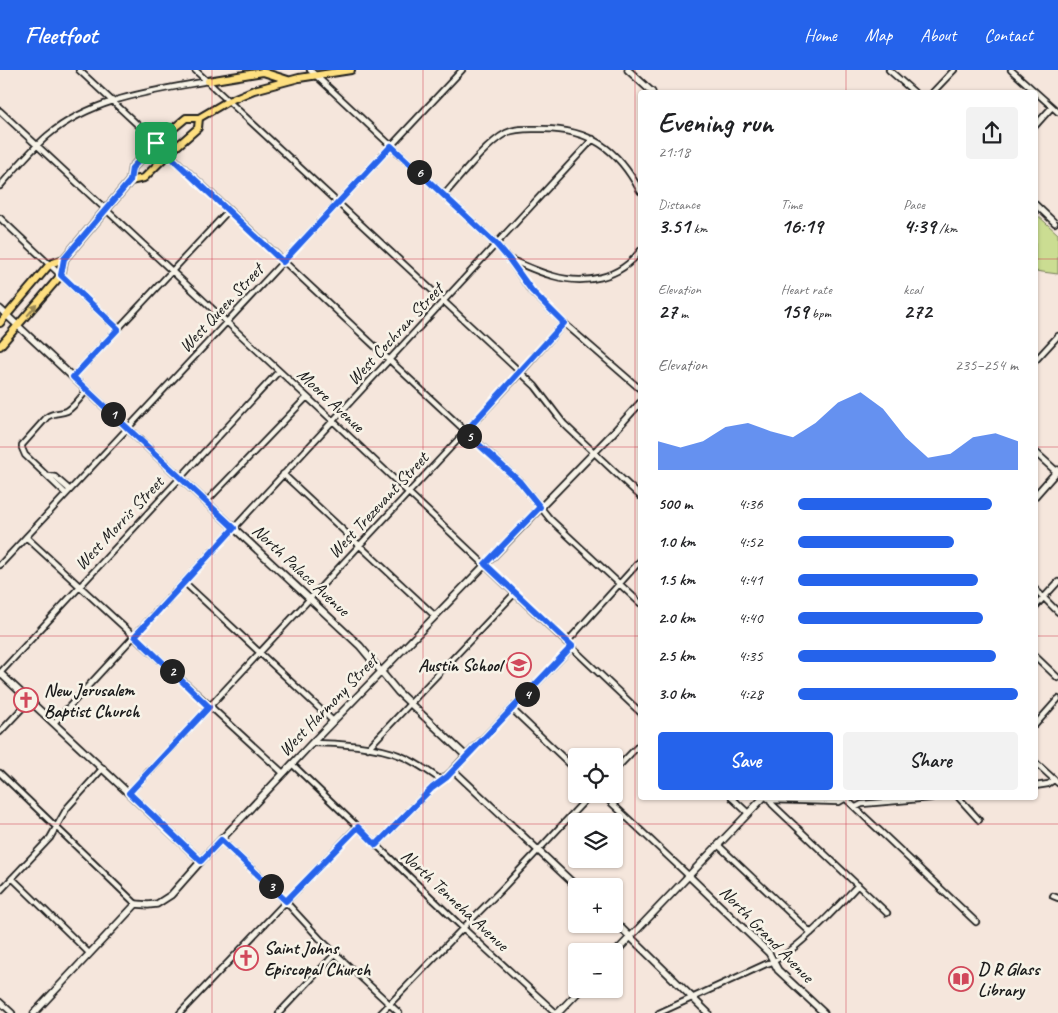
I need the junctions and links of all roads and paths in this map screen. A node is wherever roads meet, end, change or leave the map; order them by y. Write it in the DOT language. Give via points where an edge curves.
graph roads {
  1 [pos="79,70"];
  2 [pos="196,70"];
  3 [pos="310,70"];
  4 [pos="351,70"];
  5 [pos="462,70"];
  6 [pos="628,70"];
  7 [pos="890,70"];
  8 [pos="954,70"];
  9 [pos="1011,70"];
  10 [pos="315,75"];
  11 [pos="289,80"];
  12 [pos="208,81"];
  13 [pos="650,90"];
  14 [pos="912,90"];
  15 [pos="935,90"];
  16 [pos="1033,90"];
  17 [pos="1038,94"];
  18 [pos="112,100"];
  19 [pos="228,101"];
  20 [pos="1052,107"];
  21 [pos="0,111"];
  22 [pos="1058,112"];
  23 [pos="199,118"];
  24 [pos="1038,123"];
  25 [pos="593,139"];
  26 [pos="156,143"];
  27 [pos="37,146"];
  28 [pos="391,146"];
  29 [pos="168,154"];
  30 [pos="130,181"];
  31 [pos="0,186"];
  32 [pos="638,188"];
  33 [pos="444,195"];
  34 [pos="338,203"];
  35 [pos="1038,207"];
  36 [pos="105,210"];
  37 [pos="229,210"];
  38 [pos="0,218"];
  39 [pos="1055,223"];
  40 [pos="496,244"];
  41 [pos="638,253"];
  42 [pos="64,259"];
  43 [pos="509,259"];
  44 [pos="283,262"];
  45 [pos="50,264"];
  46 [pos="172,272"];
  47 [pos="61,275"];
  48 [pos="444,301"];
  49 [pos="0,309"];
  50 [pos="7,316"];
  51 [pos="226,322"];
  52 [pos="0,323"];
  53 [pos="564,323"];
  54 [pos="18,326"];
  55 [pos="118,329"];
  56 [pos="1058,336"];
  57 [pos="0,346"];
  58 [pos="1038,358"];
  59 [pos="389,360"];
  60 [pos="279,371"];
  61 [pos="521,372"];
  62 [pos="73,377"];
  63 [pos="638,387"];
  64 [pos="87,390"];
  65 [pos="308,397"];
  66 [pos="638,405"];
  67 [pos="333,421"];
  68 [pos="128,427"];
  69 [pos="465,432"];
  70 [pos="593,451"];
  71 [pos="1038,454"];
  72 [pos="1058,471"];
  73 [pos="283,474"];
  74 [pos="48,476"];
  75 [pos="180,477"];
  76 [pos="70,490"];
  77 [pos="408,492"];
  78 [pos="1038,493"];
  79 [pos="66,494"];
  80 [pos="638,494"];
  81 [pos="206,502"];
  82 [pos="540,507"];
  83 [pos="234,528"];
  84 [pos="26,537"];
  85 [pos="359,545"];
  86 [pos="638,563"];
  87 [pos="485,564"];
  88 [pos="0,565"];
  89 [pos="184,582"];
  90 [pos="1058,582"];
  91 [pos="619,584"];
  92 [pos="80,586"];
  93 [pos="1038,593"];
  94 [pos="515,594"];
  95 [pos="309,598"];
  96 [pos="1043,598"];
  97 [pos="638,601"];
  98 [pos="1038,604"];
  99 [pos="1058,612"];
  100 [pos="434,615"];
  101 [pos="135,636"];
  102 [pos="567,642"];
  103 [pos="572,646"];
  104 [pos="259,652"];
  105 [pos="1038,659"];
  106 [pos="381,672"];
  107 [pos="0,673"];
  108 [pos="1058,678"];
  109 [pos="1058,699"];
  110 [pos="29,701"];
  111 [pos="410,704"];
  112 [pos="209,707"];
  113 [pos="638,708"];
  114 [pos="512,709"];
  115 [pos="332,721"];
  116 [pos="1038,722"];
  117 [pos="54,723"];
  118 [pos="0,732"];
  119 [pos="312,743"];
  120 [pos="638,746"];
  121 [pos="368,748"];
  122 [pos="466,756"];
  123 [pos="568,762"];
  124 [pos="623,762"];
  125 [pos="292,764"];
  126 [pos="1038,765"];
  127 [pos="103,768"];
  128 [pos="453,770"];
  129 [pos="0,773"];
  130 [pos="283,773"];
  131 [pos="441,780"];
  132 [pos="1056,781"];
  133 [pos="1038,786"];
  134 [pos="129,793"];
  135 [pos="734,800"];
  136 [pos="761,800"];
  137 [pos="769,800"];
  138 [pos="792,800"];
  139 [pos="843,800"];
  140 [pos="848,800"];
  141 [pos="908,800"];
  142 [pos="961,800"];
  143 [pos="582,803"];
  144 [pos="612,803"];
  145 [pos="856,807"];
  146 [pos="748,813"];
  147 [pos="979,820"];
  148 [pos="56,827"];
  149 [pos="358,827"];
  150 [pos="221,840"];
  151 [pos="376,845"];
  152 [pos="718,845"];
  153 [pos="538,850"];
  154 [pos="201,861"];
  155 [pos="689,876"];
  156 [pos="12,878"];
  157 [pos="568,878"];
  158 [pos="858,886"];
  159 [pos="1,888"];
  160 [pos="286,901"];
  161 [pos="136,904"];
  162 [pos="887,913"];
  163 [pos="976,922"];
  164 [pos="462,928"];
  165 [pos="623,930"];
  166 [pos="811,933"];
  167 [pos="630,937"];
  168 [pos="623,944"];
  169 [pos="336,953"];
  170 [pos="89,954"];
  171 [pos="775,962"];
  172 [pos="693,997"];
  173 [pos="572,998"];
  174 [pos="0,1002"];
  175 [pos="389,1004"];
  176 [pos="12,1013"];
  177 [pos="34,1013"];
  178 [pos="180,1013"];
  179 [pos="279,1013"];
  180 [pos="381,1013"];
  181 [pos="399,1013"];
  182 [pos="557,1013"];
  183 [pos="659,1013"];
  184 [pos="708,1013"];
  185 [pos="824,1013"];
  1 -- 18 [label="street"];
  2 -- 12 [label="street"];
  3 -- 10 [label="street"];
  4 -- 10 [label="main road"];
  5 -- 28 [label="street, West Queen Street"];
  6 -- 13 [label="street"];
  7 -- 14 [label="street"];
  8 -- 15 [label="street"];
  9 -- 16 [label="street"];
  10 -- 11 [label="main road"];
  10 -- 28 [label="street"];
  11 -- 12 [label="main road" via="263,72"];
  11 -- 19 [label="main road"];
  12 -- 18 [label="street"];
  12 -- 19 [label="street"];
  17 -- 20 [label="street"];
  18 -- 26 [label="street"];
  18 -- 27 [label="street" via="69,120"];
  19 -- 23 [label="main road"];
  19 -- 34 [label="street"];
  20 -- 22 [label="street"];
  20 -- 24 [label="street"];
  21 -- 27 [label="street, Moore Avenue"];
  23 -- 26 [label="main road" via="186,118"];
  23 -- 29 [label="main road" via="198,128"];
  25 -- 32 [label="street" via="624,163"];
  25 -- 33 [label="street" via="553,129 512,131 497,139"];
  25 -- 40 [label="street, West Cochran Street"];
  26 -- 29 [label="street"];
  26 -- 30 [label="main road" via="132,168"];
  27 -- 31 [label="street"];
  27 -- 36 [label="street, Moore Avenue"];
  28 -- 33 [label="street"];
  28 -- 34 [label="street, West Queen Street"];
  29 -- 30 [label="main road" via="144,178"];
  29 -- 37 [label="street"];
  30 -- 36 [label="main road"];
  33 -- 40 [label="street"];
  34 -- 44 [label="street, West Queen Street"];
  34 -- 48 [label="street"];
  35 -- 39 [label="street"];
  36 -- 42 [label="main road"];
  36 -- 46 [label="street, Moore Avenue"];
  37 -- 44 [label="street"];
  37 -- 46 [label="street"];
  38 -- 45 [label="street"];
  40 -- 43 [label="street"];
  40 -- 48 [label="street, West Cochran Street"];
  41 -- 43 [label="street" via="624,268 587,280 550,276"];
  42 -- 45 [label="main road"];
  42 -- 47 [label="main road"];
  43 -- 53 [label="street" via="532,291"];
  44 -- 51 [label="street, West Queen Street"];
  44 -- 59 [label="street"];
  45 -- 47 [label="street"];
  45 -- 50 [label="main road"];
  46 -- 51 [label="street, Moore Avenue"];
  46 -- 55 [label="street"];
  54 -- 47 [label="main road, one-way"];
  47 -- 55 [label="street"];
  48 -- 59 [label="street, West Cochran Street"];
  48 -- 61 [label="street"];
  49 -- 50 [label="street, North Palace Avenue"];
  50 -- 52 [label="main road"];
  50 -- 54 [label="street, North Palace Avenue"];
  51 -- 60 [label="street, Moore Avenue"];
  51 -- 68 [label="street, West Queen Street"];
  53 -- 61 [label="street, West Trezevant Street"];
  53 -- 63 [label="street"];
  54 -- 57 [label="main road"];
  54 -- 62 [label="street, North Palace Avenue"];
  55 -- 62 [label="street"];
  56 -- 58 [label="street"];
  59 -- 67 [label="street, West Cochran Street"];
  59 -- 69 [label="street"];
  60 -- 65 [label="street, Moore Avenue"];
  60 -- 75 [label="street, West Morris Street"];
  61 -- 69 [label="street, West Trezevant Street"];
  61 -- 70 [label="street" via="564,424"];
  62 -- 64 [label="street, North Palace Avenue"];
  64 -- 68 [label="street, North Palace Avenue"];
  64 -- 74 [label="street" via="70,409 47,416 22,445 25,455"];
  65 -- 67 [label="street, Moore Avenue"];
  65 -- 81 [label="street"];
  66 -- 70 [label="street, West Harmony Street"];
  67 -- 73 [label="street, West Cochran Street"];
  67 -- 77 [label="street, Moore Avenue"];
  68 -- 75 [label="street, North Palace Avenue"];
  68 -- 76 [label="street, West Queen Street"];
  69 -- 77 [label="street, West Trezevant Street"];
  69 -- 82 [label="street" via="520,482"];
  70 -- 80 [label="street"];
  70 -- 82 [label="street, West Harmony Street"];
  71 -- 72 [label="street"];
  72 -- 78 [label="street"];
  73 -- 83 [label="street, West Cochran Street"];
  73 -- 85 [label="street"];
  74 -- 76 [label="street" via="55,477"];
  74 -- 79 [label="street"];
  75 -- 81 [label="street, North Palace Avenue"];
  75 -- 92 [label="street, West Morris Street"];
  76 -- 79 [label="street, West Queen Street"];
  77 -- 85 [label="street, West Trezevant Street"];
  77 -- 87 [label="street, Moore Avenue"];
  79 -- 84 [label="street, West Queen Street"];
  81 -- 83 [label="street, North Palace Avenue"];
  82 -- 87 [label="street, West Harmony Street"];
  82 -- 91 [label="street"];
  83 -- 89 [label="street, West Cochran Street"];
  83 -- 95 [label="street, North Palace Avenue"];
  84 -- 88 [label="street, West Queen Street"];
  84 -- 92 [label="street"];
  85 -- 95 [label="street, West Trezevant Street"];
  85 -- 100 [label="street"];
  86 -- 91 [label="street"];
  87 -- 94 [label="street, Moore Avenue"];
  87 -- 100 [label="street, West Harmony Street"];
  89 -- 101 [label="street, West Cochran Street"];
  89 -- 104 [label="street"];
  90 -- 96 [label="street"];
  91 -- 97 [label="street"];
  91 -- 102 [label="street"];
  92 -- 101 [label="street"];
  92 -- 107 [label="street, West Morris Street"];
  93 -- 96 [label="street"];
  94 -- 102 [label="street, Moore Avenue"];
  94 -- 111 [label="street"];
  95 -- 104 [label="street, West Trezevant Street"];
  95 -- 106 [label="street, North Palace Avenue" via="360,646"];
  96 -- 98 [label="street"];
  96 -- 99 [label="street"];
  100 -- 106 [label="street, West Harmony Street"];
  101 -- 112 [label="street"];
  101 -- 117 [label="street, West Cochran Street"];
  102 -- 103 [label="street, Moore Avenue"];
  103 -- 113 [label="street, Moore Avenue"];
  103 -- 114 [label="street"];
  104 -- 112 [label="street, West Trezevant Street"];
  104 -- 115 [label="street"];
  105 -- 108 [label="street"];
  106 -- 111 [label="street, North Palace Avenue"];
  106 -- 115 [label="street, West Harmony Street"];
  107 -- 110 [label="street"];
  109 -- 116 [label="street"];
  110 -- 117 [label="street"];
  110 -- 118 [label="street"];
  111 -- 121 [label="street"];
  111 -- 122 [label="street, North Palace Avenue"];
  112 -- 130 [label="street"];
  112 -- 134 [label="street, West Trezevant Street"];
  114 -- 122 [label="street"];
  114 -- 123 [label="street"];
  115 -- 119 [label="street, West Harmony Street"];
  117 -- 127 [label="street"];
  119 -- 121 [label="street"];
  119 -- 125 [label="street, West Harmony Street"];
  120 -- 124 [label="street"];
  121 -- 131 [label="street" via="400,756"];
  122 -- 128 [label="street"];
  125 -- 130 [label="street, West Harmony Street"];
  125 -- 149 [label="street, North Tenneha Avenue"];
  126 -- 132 [label="street"];
  127 -- 134 [label="street"];
  127 -- 148 [label="street" via="67,808"];
  128 -- 131 [label="street"];
  128 -- 153 [label="street"];
  129 -- 148 [label="street"];
  130 -- 150 [label="street, West Harmony Street"];
  131 -- 151 [label="street"];
  132 -- 133 [label="street"];
  134 -- 154 [label="street"];
  135 -- 146 [label="street"];
  136 -- 146 [label="street"];
  137 -- 158 [label="street"];
  138 -- 139 [label="street"];
  140 -- 145 [label="street"];
  141 -- 145 [label="street"];
  142 -- 147 [label="street"];
  143 -- 153 [label="street"];
  144 -- 155 [label="street"];
  145 -- 163 [label="street"];
  146 -- 152 [label="street"];
  148 -- 156 [label="street" via="50,838"];
  148 -- 161 [label="street"];
  149 -- 151 [label="street, North Tenneha Avenue"];
  149 -- 160 [label="street"];
  150 -- 154 [label="street, West Harmony Street"];
  150 -- 160 [label="street"];
  151 -- 164 [label="street, North Tenneha Avenue"];
  152 -- 155 [label="street"];
  152 -- 166 [label="street"];
  153 -- 157 [label="street"];
  153 -- 164 [label="street"];
  154 -- 161 [label="street, West Harmony Street" via="166,900 157,904"];
  155 -- 167 [label="street"];
  155 -- 171 [label="street, North Grand Avenue"];
  156 -- 159 [label="street"];
  156 -- 170 [label="street"];
  158 -- 162 [label="street"];
  158 -- 166 [label="street"];
  160 -- 169 [label="street"];
  160 -- 178 [label="street"];
  161 -- 170 [label="street"];
  164 -- 175 [label="street"];
  164 -- 182 [label="street, North Tenneha Avenue"];
  165 -- 167 [label="street"];
  166 -- 171 [label="street"];
  167 -- 168 [label="street"];
  167 -- 172 [label="street"];
  169 -- 175 [label="street"];
  169 -- 179 [label="street"];
  170 -- 177 [label="street"];
  171 -- 172 [label="street"];
  171 -- 185 [label="street, North Grand Avenue" via="782,974"];
  172 -- 183 [label="street"];
  172 -- 184 [label="street"];
  173 -- 182 [label="street"];
  174 -- 176 [label="street"];
  175 -- 180 [label="street"];
  175 -- 181 [label="street"];
}
